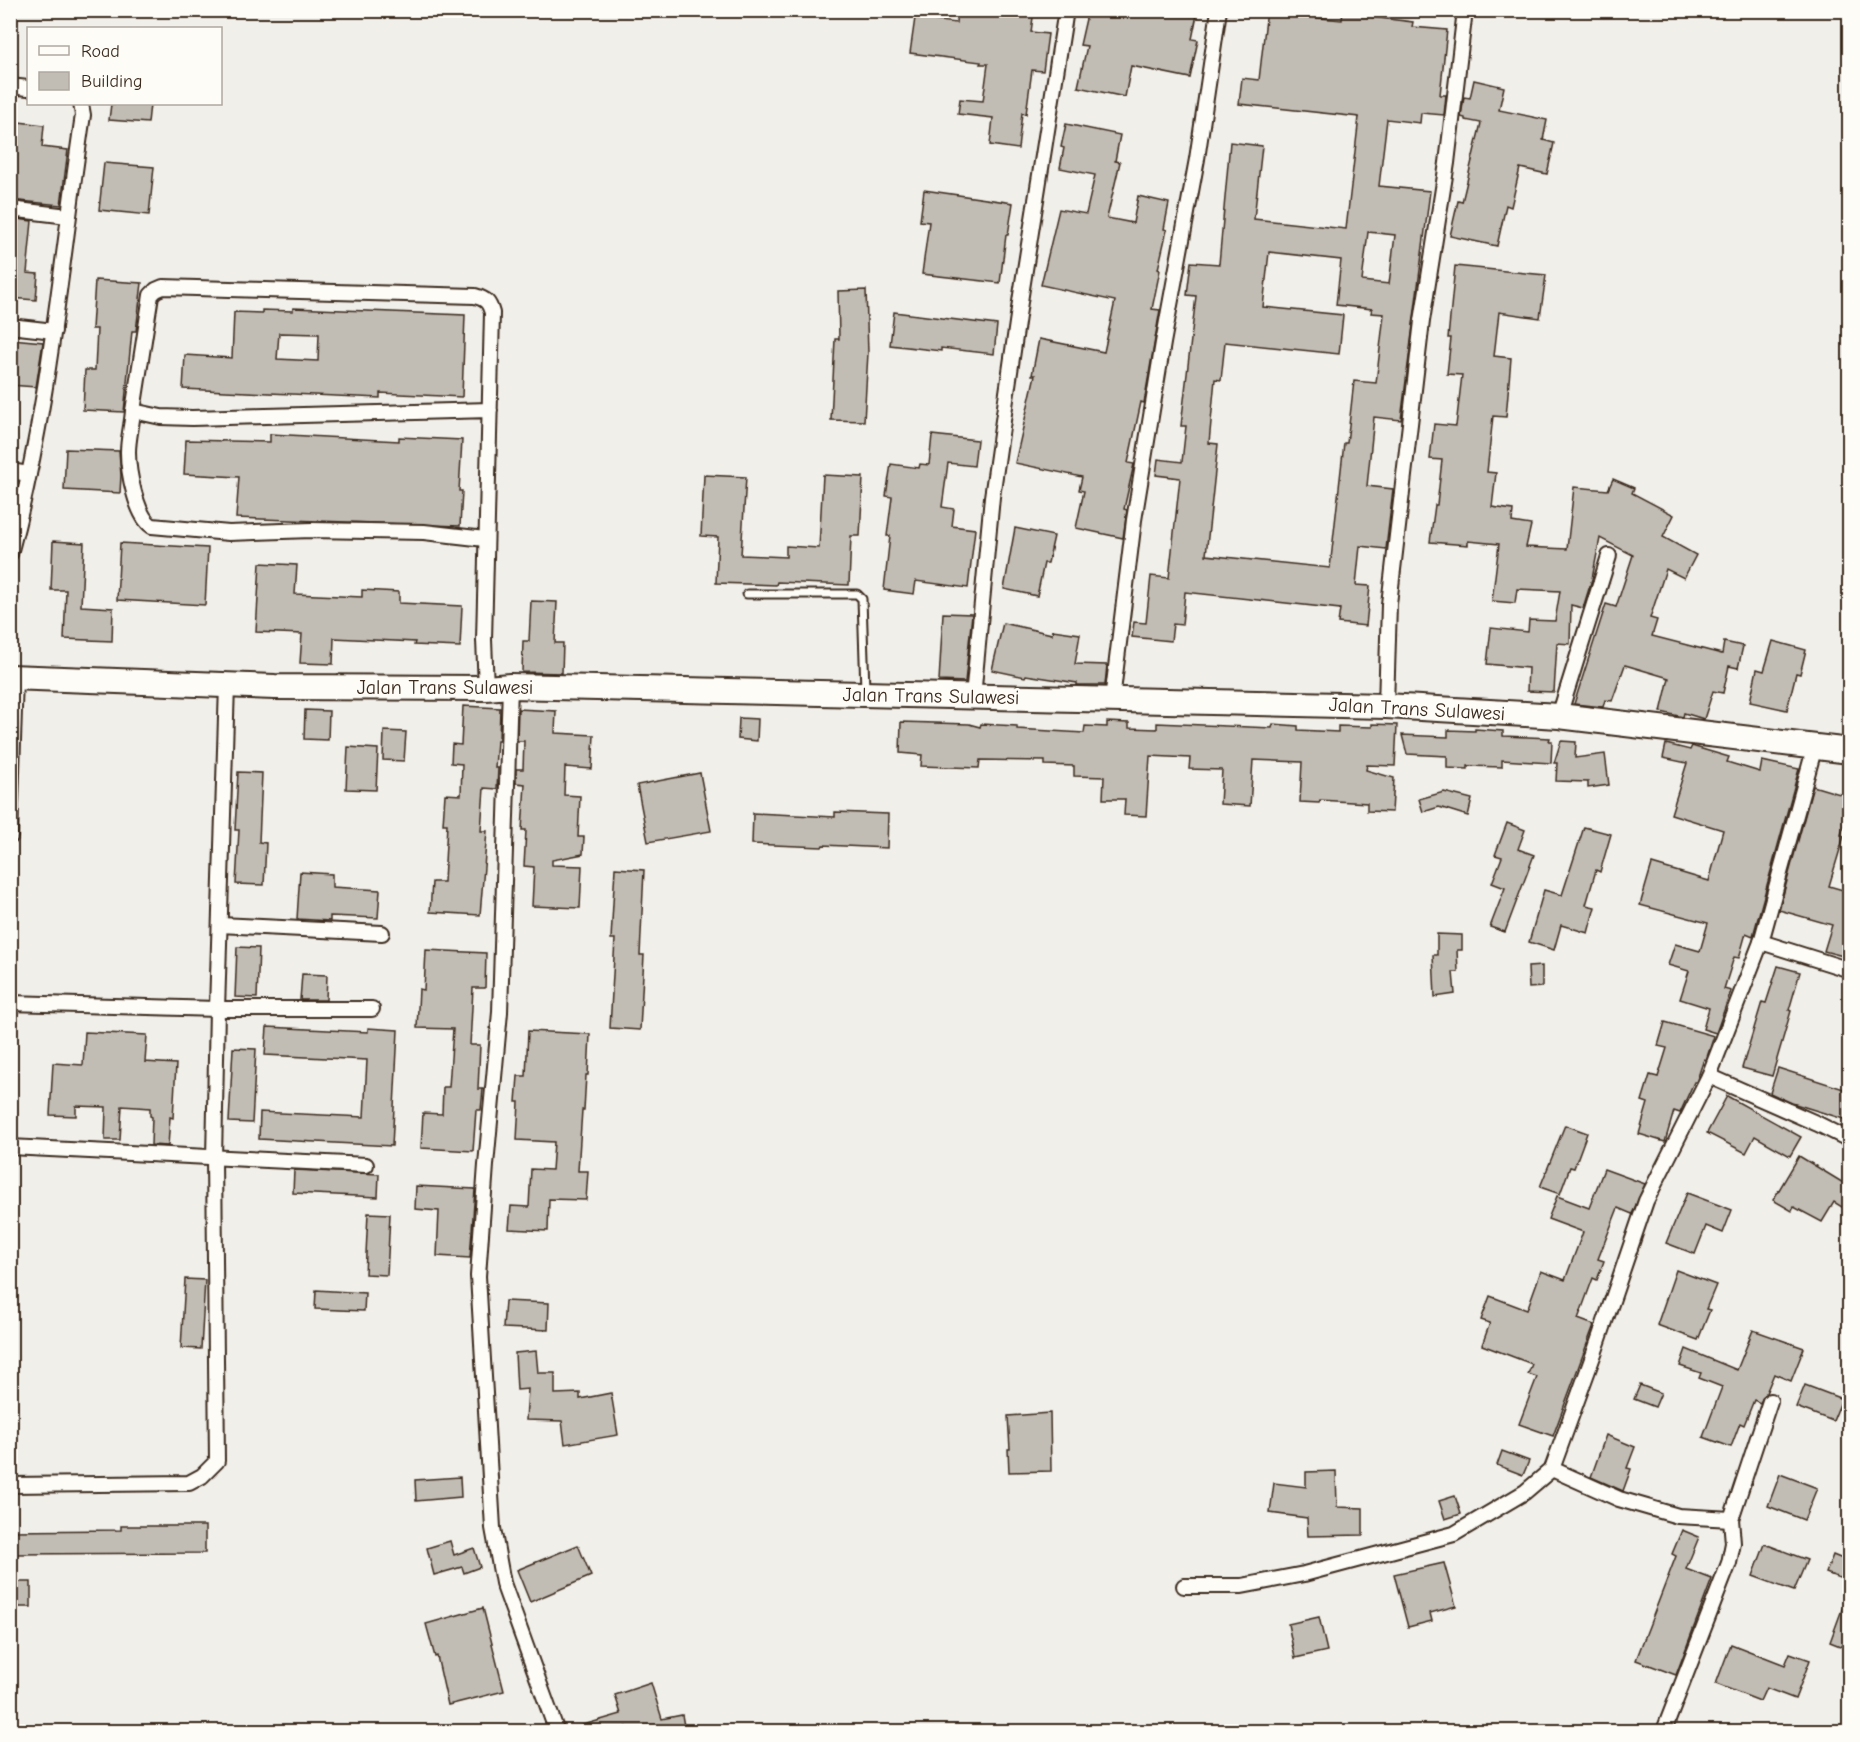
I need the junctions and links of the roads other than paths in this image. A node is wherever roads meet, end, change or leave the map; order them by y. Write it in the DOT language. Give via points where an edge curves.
graph roads {
  1 [pos="1066,10"];
  2 [pos="1219,10"];
  3 [pos="1465,10"];
  4 [pos="10,86"];
  5 [pos="27,88"];
  6 [pos="81,105"];
  7 [pos="10,209"];
  8 [pos="68,216"];
  9 [pos="10,326"];
  10 [pos="54,331"];
  11 [pos="490,410"];
  12 [pos="133,411"];
  13 [pos="10,471"];
  14 [pos="29,474"];
  15 [pos="485,539"];
  16 [pos="10,554"];
  17 [pos="1609,556"];
  18 [pos="747,594"];
  19 [pos="13,677"];
  20 [pos="226,685"];
  21 [pos="510,686"];
  22 [pos="486,687"];
  23 [pos="865,695"];
  24 [pos="973,697"];
  25 [pos="1112,700"];
  26 [pos="1386,706"];
  27 [pos="1559,716"];
  28 [pos="1815,746"];
  29 [pos="1850,751"];
  30 [pos="10,837"];
  31 [pos="220,925"];
  32 [pos="382,933"];
  33 [pos="1761,942"];
  34 [pos="1850,970"];
  35 [pos="10,1003"];
  36 [pos="217,1009"];
  37 [pos="372,1009"];
  38 [pos="1709,1076"];
  39 [pos="1850,1140"];
  40 [pos="10,1147"];
  41 [pos="214,1158"];
  42 [pos="366,1165"];
  43 [pos="1770,1401"];
  44 [pos="1552,1469"];
  45 [pos="10,1485"];
  46 [pos="1731,1520"];
  47 [pos="1184,1586"];
  48 [pos="1665,1728"];
  49 [pos="557,1731"];
  1 -- 24 [label="street" via="992,497"];
  2 -- 25 [label="street" via="1136,508"];
  3 -- 26 [label="street" via="1447,163 1422,321 1389,604"];
  4 -- 5 [label="street"];
  6 -- 8 [label="street"];
  7 -- 8 [label="street"];
  8 -- 10 [label="street"];
  9 -- 10 [label="street"];
  10 -- 14 [label="street"];
  11 -- 12 [label="street" via="192,418"];
  11 -- 12 [label="street" via="492,313 486,299 163,287 151,295"];
  11 -- 15 [label="street"];
  12 -- 15 [label="street" via="128,453 134,492 140,514 152,526 229,533 424,532"];
  13 -- 14 [label="street"];
  14 -- 16 [label="street"];
  15 -- 22 [label="street"];
  17 -- 27 [label="street"];
  18 -- 23 [label="lane" via="857,594 862,599"];
  19 -- 20 [label="highway, Jalan Trans Sulawesi"];
  19 -- 30 [label="street"];
  20 -- 22 [label="highway, Jalan Trans Sulawesi"];
  20 -- 31 [label="street"];
  21 -- 22 [label="highway, Jalan Trans Sulawesi"];
  21 -- 23 [label="highway, Jalan Trans Sulawesi"];
  21 -- 49 [label="street" via="500,1012 478,1276 493,1528 503,1583"];
  23 -- 24 [label="highway, Jalan Trans Sulawesi"];
  24 -- 25 [label="highway, Jalan Trans Sulawesi"];
  25 -- 26 [label="highway, Jalan Trans Sulawesi"];
  26 -- 27 [label="highway, Jalan Trans Sulawesi"];
  27 -- 28 [label="highway, Jalan Trans Sulawesi"];
  28 -- 29 [label="highway, Jalan Trans Sulawesi"];
  28 -- 33 [label="street"];
  31 -- 32 [label="street"];
  31 -- 36 [label="street"];
  33 -- 34 [label="street"];
  33 -- 38 [label="street"];
  35 -- 36 [label="street"];
  36 -- 37 [label="street"];
  36 -- 41 [label="street"];
  38 -- 39 [label="street"];
  38 -- 44 [label="street" via="1646,1201"];
  40 -- 41 [label="street"];
  41 -- 42 [label="street"];
  41 -- 45 [label="street" via="217,1461 189,1483"];
  43 -- 46 [label="street"];
  44 -- 46 [label="street" via="1618,1499 1678,1516"];
  44 -- 47 [label="street" via="1525,1492 1454,1534 1304,1574 1242,1586"];
  46 -- 48 [label="street" via="1730,1563"];
}
